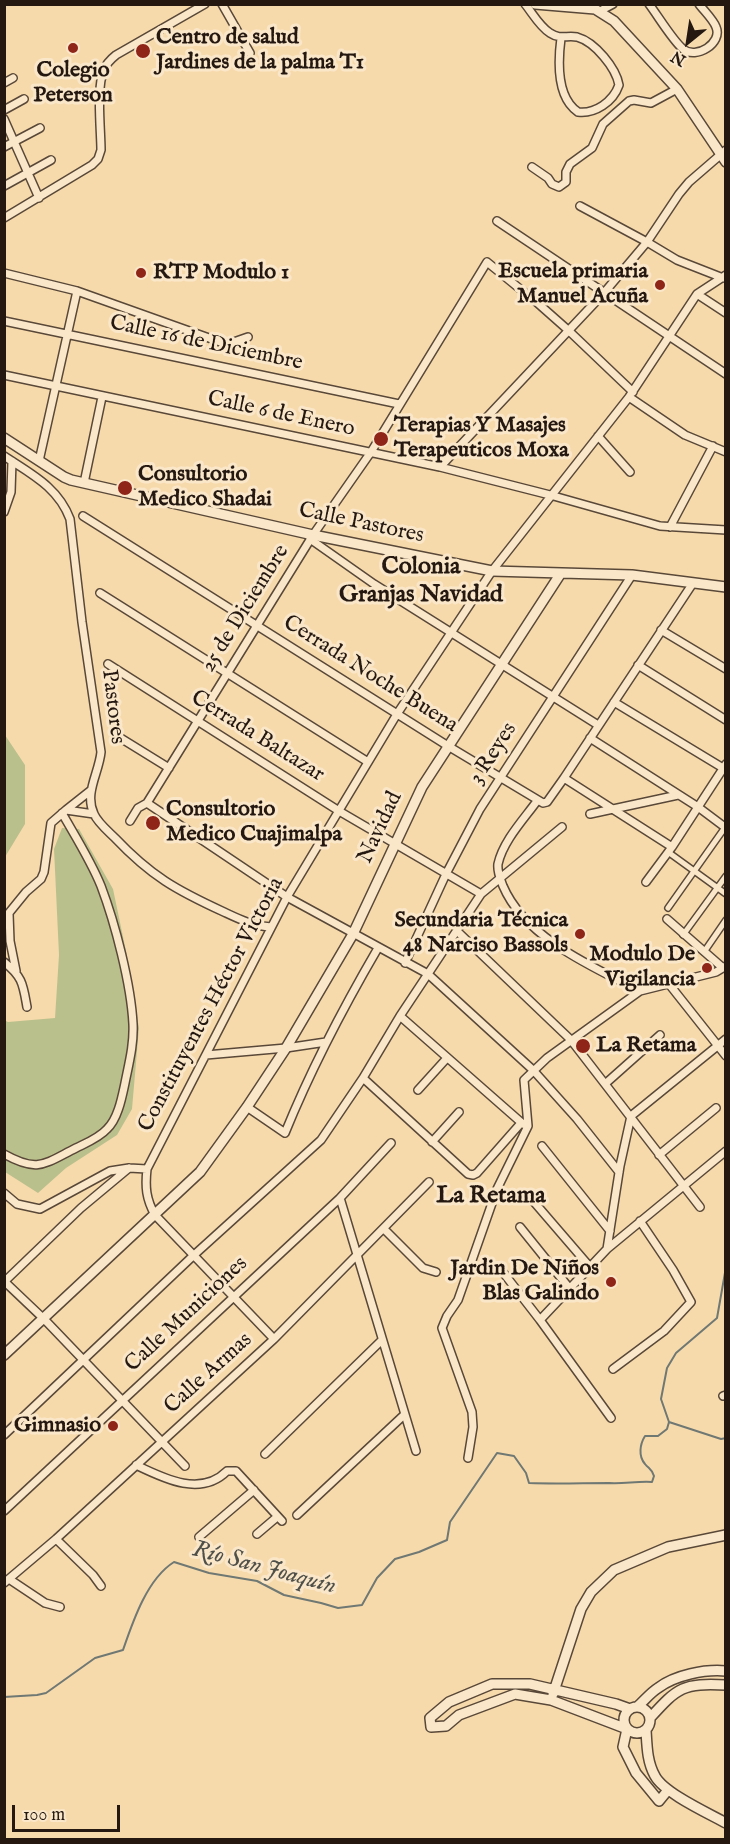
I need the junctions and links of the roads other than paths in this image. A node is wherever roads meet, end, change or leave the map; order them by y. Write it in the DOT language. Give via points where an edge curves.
graph roads {
  1 [pos="206,4"];
  2 [pos="222,4"];
  3 [pos="525,4"];
  4 [pos="535,4"];
  5 [pos="613,4"];
  6 [pos="649,4"];
  7 [pos="699,4"];
  8 [pos="600,11"];
  9 [pos="561,38"];
  10 [pos="250,53"];
  11 [pos="13,78"];
  12 [pos="4,83"];
  13 [pos="677,89"];
  14 [pos="24,99"];
  15 [pos="6,109"];
  16 [pos="4,119"];
  17 [pos="40,128"];
  18 [pos="15,141"];
  19 [pos="4,147"];
  20 [pos="724,156"];
  21 [pos="51,160"];
  22 [pos="532,167"];
  23 [pos="27,173"];
  24 [pos="4,186"];
  25 [pos="39,198"];
  26 [pos="580,206"];
  27 [pos="4,218"];
  28 [pos="497,221"];
  29 [pos="647,242"];
  30 [pos="4,273"];
  31 [pos="724,277"];
  32 [pos="77,291"];
  33 [pos="525,293"];
  34 [pos="603,294"];
  35 [pos="698,294"];
  36 [pos="533,299"];
  37 [pos="726,313"];
  38 [pos="4,321"];
  39 [pos="568,330"];
  40 [pos="68,333"];
  41 [pos="248,337"];
  42 [pos="669,338"];
  43 [pos="726,374"];
  44 [pos="4,375"];
  45 [pos="55,386"];
  46 [pos="631,394"];
  47 [pos="102,397"];
  48 [pos="399,404"];
  49 [pos="598,436"];
  50 [pos="4,438"];
  51 [pos="712,447"];
  52 [pos="371,452"];
  53 [pos="726,452"];
  54 [pos="4,456"];
  55 [pos="12,461"];
  56 [pos="39,461"];
  57 [pos="440,468"];
  58 [pos="630,472"];
  59 [pos="84,483"];
  60 [pos="550,495"];
  61 [pos="4,512"];
  62 [pos="83,516"];
  63 [pos="670,527"];
  64 [pos="726,530"];
  65 [pos="311,537"];
  66 [pos="492,571"];
  67 [pos="561,573"];
  68 [pos="632,575"];
  69 [pos="693,583"];
  70 [pos="726,587"];
  71 [pos="100,593"];
  72 [pos="257,625"];
  73 [pos="661,630"];
  74 [pos="452,632"];
  75 [pos="108,664"];
  76 [pos="502,664"];
  77 [pos="638,665"];
  78 [pos="726,669"];
  79 [pos="227,674"];
  80 [pos="552,697"];
  81 [pos="614,702"];
  82 [pos="397,714"];
  83 [pos="726,720"];
  84 [pos="198,721"];
  85 [pos="598,725"];
  86 [pos="114,734"];
  87 [pos="590,738"];
  88 [pos="448,746"];
  89 [pos="368,762"];
  90 [pos="724,766"];
  91 [pos="169,768"];
  92 [pos="500,778"];
  93 [pos="564,778"];
  94 [pos="90,791"];
  95 [pos="678,795"];
  96 [pos="537,801"];
  97 [pos="147,803"];
  98 [pos="698,807"];
  99 [pos="612,809"];
  100 [pos="64,811"];
  101 [pos="339,811"];
  102 [pos="94,814"];
  103 [pos="590,814"];
  104 [pos="130,821"];
  105 [pos="562,827"];
  106 [pos="725,827"];
  107 [pos="394,844"];
  108 [pos="670,850"];
  109 [pos="694,871"];
  110 [pos="446,874"];
  111 [pos="726,876"];
  112 [pos="500,879"];
  113 [pos="646,882"];
  114 [pos="717,888"];
  115 [pos="481,894"];
  116 [pos="726,894"];
  117 [pos="287,897"];
  118 [pos="668,908"];
  119 [pos="7,916"];
  120 [pos="666,919"];
  121 [pos="726,920"];
  122 [pos="271,927"];
  123 [pos="457,931"];
  124 [pos="353,934"];
  125 [pos="683,935"];
  126 [pos="378,948"];
  127 [pos="704,952"];
  128 [pos="4,962"];
  129 [pos="405,963"];
  130 [pos="725,968"];
  131 [pos="16,971"];
  132 [pos="428,974"];
  133 [pos="669,984"];
  134 [pos="640,991"];
  135 [pos="27,1007"];
  136 [pos="400,1016"];
  137 [pos="660,1035"];
  138 [pos="726,1039"];
  139 [pos="571,1040"];
  140 [pos="326,1042"];
  141 [pos="717,1045"];
  142 [pos="286,1048"];
  143 [pos="206,1055"];
  144 [pos="726,1056"];
  145 [pos="447,1058"];
  146 [pos="533,1070"];
  147 [pos="363,1078"];
  148 [pos="605,1084"];
  149 [pos="418,1090"];
  150 [pos="248,1107"];
  151 [pos="716,1108"];
  152 [pos="459,1112"];
  153 [pos="631,1116"];
  154 [pos="524,1124"];
  155 [pos="432,1142"];
  156 [pos="391,1143"];
  157 [pos="542,1146"];
  158 [pos="726,1151"];
  159 [pos="4,1154"];
  160 [pos="659,1155"];
  161 [pos="129,1167"];
  162 [pos="147,1168"];
  163 [pos="619,1172"];
  164 [pos="429,1182"];
  165 [pos="682,1185"];
  166 [pos="4,1194"];
  167 [pos="528,1196"];
  168 [pos="340,1198"];
  169 [pos="700,1206"];
  170 [pos="155,1215"];
  171 [pos="640,1221"];
  172 [pos="520,1227"];
  173 [pos="384,1229"];
  174 [pos="610,1230"];
  175 [pos="607,1249"];
  176 [pos="195,1255"];
  177 [pos="356,1257"];
  178 [pos="590,1267"];
  179 [pos="502,1271"];
  180 [pos="436,1272"];
  181 [pos="5,1281"];
  182 [pos="570,1289"];
  183 [pos="234,1296"];
  184 [pos="44,1319"];
  185 [pos="540,1320"];
  186 [pos="274,1339"];
  187 [pos="382,1340"];
  188 [pos="4,1355"];
  189 [pos="84,1361"];
  190 [pos="613,1369"];
  191 [pos="121,1401"];
  192 [pos="404,1415"];
  193 [pos="611,1418"];
  194 [pos="4,1435"];
  195 [pos="161,1442"];
  196 [pos="416,1451"];
  197 [pos="265,1454"];
  198 [pos="468,1458"];
  199 [pos="136,1465"];
  200 [pos="185,1466"];
  201 [pos="254,1490"];
  202 [pos="4,1511"];
  203 [pos="297,1515"];
  204 [pos="257,1534"];
  205 [pos="726,1535"];
  206 [pos="199,1537"];
  207 [pos="56,1539"];
  208 [pos="7,1581"];
  209 [pos="101,1587"];
  210 [pos="60,1607"];
  211 [pos="726,1671"];
  212 [pos="726,1685"];
  213 [pos="554,1689"];
  214 [pos="551,1700"];
  215 [pos="633,1708"];
  216 [pos="650,1718"];
  217 [pos="627,1729"];
  218 [pos="646,1730"];
  219 [pos="668,1790"];
  220 [pos="726,1823"];
  1 -- 25 [label="street" via="109,62 100,83 98,159"];
  2 -- 10 [label="street"];
  3 -- 9 [label="street" via="546,30"];
  4 -- 8 [label="street"];
  5 -- 8 [label="street"];
  6 -- 7 [label="street" via="683,49 692,54 700,53 717,35 716,27"];
  8 -- 13 [label="street"];
  9 -- 9 [label="street" via="558,59 567,102 578,112 597,110 619,85 615,72 600,52 586,42 576,37"];
  11 -- 12 [label="street"];
  13 -- 20 [label="street"];
  13 -- 22 [label="street" via="651,103 629,101 603,124 592,148 570,164 566,182 559,187"];
  14 -- 15 [label="street"];
  16 -- 18 [label="street"];
  17 -- 18 [label="street"];
  18 -- 19 [label="street"];
  18 -- 23 [label="street"];
  20 -- 29 [label="street" via="689,182"];
  21 -- 23 [label="street"];
  23 -- 24 [label="street"];
  23 -- 25 [label="street"];
  25 -- 27 [label="street"];
  26 -- 29 [label="street"];
  28 -- 34 [label="street"];
  29 -- 31 [label="street" via="677,260"];
  29 -- 34 [label="street"];
  30 -- 32 [label="street"];
  31 -- 35 [label="street, Constituyentes Héctor Victoria"];
  32 -- 40 [label="street"];
  32 -- 41 [label="street" via="223,343"];
  33 -- 48 [label="street, 25 de Diciembre" via="487,262"];
  34 -- 39 [label="street"];
  34 -- 42 [label="street"];
  35 -- 37 [label="street"];
  35 -- 42 [label="street, Constituyentes Héctor Victoria"];
  36 -- 39 [label="street"];
  38 -- 40 [label="street, Calle 16 de Diciembre"];
  39 -- 46 [label="street"];
  39 -- 57 [label="street"];
  40 -- 45 [label="street"];
  40 -- 48 [label="street, Calle 16 de Diciembre"];
  42 -- 43 [label="street"];
  42 -- 46 [label="street, Constituyentes Héctor Victoria"];
  44 -- 45 [label="street, Calle 6 de Enero"];
  45 -- 47 [label="street, Calle 6 de Enero"];
  45 -- 56 [label="street"];
  46 -- 49 [label="street, Constituyentes Héctor Victoria"];
  46 -- 51 [label="street" via="685,435"];
  47 -- 52 [label="street, Calle 6 de Enero"];
  47 -- 59 [label="street"];
  48 -- 52 [label="street, 25 de Diciembre"];
  49 -- 58 [label="street"];
  49 -- 60 [label="street, Constituyentes Héctor Victoria"];
  50 -- 56 [label="street, Calle Pastores"];
  51 -- 53 [label="street"];
  51 -- 63 [label="street"];
  52 -- 57 [label="street, Calle 6 de Enero"];
  52 -- 65 [label="street, 25 de Diciembre"];
  54 -- 55 [label="street, Pastores"];
  55 -- 61 [label="street" via="11,492"];
  55 -- 94 [label="street, Pastores" via="50,486 70,519 101,752"];
  56 -- 59 [label="street, Calle Pastores" via="64,477"];
  57 -- 60 [label="street, Calle 6 de Enero"];
  59 -- 65 [label="street, Calle Pastores"];
  60 -- 63 [label="street, Calle 6 de Enero"];
  60 -- 66 [label="street, Constituyentes Héctor Victoria"];
  62 -- 72 [label="street, Cerrada Noche Buena"];
  63 -- 64 [label="street, Calle 6 de Enero"];
  65 -- 66 [label="street, Calle Pastores"];
  65 -- 72 [label="street, 25 de Diciembre"];
  65 -- 74 [label="street" via="374,584"];
  66 -- 67 [label="street, Calle Pastores"];
  66 -- 74 [label="street, Constituyentes Héctor Victoria"];
  67 -- 68 [label="street, Calle Pastores"];
  67 -- 76 [label="street, Navidad"];
  68 -- 69 [label="street, Calle Pastores"];
  68 -- 80 [label="street, 3 Reyes"];
  69 -- 70 [label="street, Calle Pastores"];
  69 -- 73 [label="street"];
  71 -- 79 [label="street"];
  72 -- 79 [label="street, 25 de Diciembre"];
  72 -- 82 [label="street, Cerrada Noche Buena"];
  73 -- 77 [label="street"];
  73 -- 78 [label="street"];
  74 -- 76 [label="street"];
  74 -- 82 [label="street, Constituyentes Héctor Victoria"];
  75 -- 84 [label="street, Cerrada Baltazar"];
  76 -- 80 [label="street"];
  76 -- 88 [label="street, Navidad"];
  77 -- 81 [label="street"];
  77 -- 83 [label="street"];
  79 -- 84 [label="street, 25 de Diciembre"];
  79 -- 89 [label="street"];
  80 -- 85 [label="street"];
  80 -- 92 [label="street, 3 Reyes"];
  81 -- 85 [label="street"];
  81 -- 90 [label="street"];
  82 -- 88 [label="street, Cerrada Noche Buena"];
  82 -- 89 [label="street, Constituyentes Héctor Victoria"];
  84 -- 91 [label="street, 25 de Diciembre"];
  84 -- 101 [label="street, Cerrada Baltazar"];
  85 -- 87 [label="street"];
  86 -- 91 [label="street"];
  87 -- 93 [label="street"];
  87 -- 95 [label="street"];
  88 -- 92 [label="street, Cerrada Noche Buena"];
  88 -- 107 [label="street, Navidad"];
  89 -- 101 [label="street, Constituyentes Héctor Victoria"];
  90 -- 98 [label="street"];
  91 -- 97 [label="street, 25 de Diciembre"];
  92 -- 96 [label="street, Cerrada Noche Buena"];
  92 -- 110 [label="street, 3 Reyes"];
  93 -- 96 [label="street, Cerrada Noche Buena" via="548,802"];
  93 -- 99 [label="street"];
  94 -- 100 [label="street"];
  94 -- 102 [label="street, Pastores"];
  95 -- 98 [label="street"];
  95 -- 99 [label="street"];
  96 -- 112 [label="street" via="500,858"];
  97 -- 104 [label="street, 25 de Diciembre" via="138,808"];
  97 -- 117 [label="street"];
  98 -- 106 [label="street"];
  98 -- 108 [label="street"];
  99 -- 103 [label="street"];
  99 -- 108 [label="street"];
  100 -- 102 [label="street"];
  100 -- 119 [label="street" via="51,824 41,879"];
  100 -- 159 [label="street" via="100,884 112,920 129,994 132,1049 123,1094 108,1129 45,1164 28,1166"];
  101 -- 107 [label="street, Cerrada Baltazar"];
  101 -- 117 [label="street, Constituyentes Héctor Victoria"];
  102 -- 122 [label="street" via="160,880 257,926"];
  105 -- 112 [label="street"];
  106 -- 109 [label="street"];
  107 -- 110 [label="street, Cerrada Baltazar"];
  107 -- 124 [label="street, Navidad"];
  108 -- 109 [label="street"];
  108 -- 113 [label="street"];
  109 -- 114 [label="street"];
  109 -- 118 [label="street"];
  110 -- 115 [label="street, Cerrada Baltazar"];
  110 -- 129 [label="street, 3 Reyes"];
  111 -- 114 [label="street"];
  112 -- 115 [label="street"];
  112 -- 134 [label="street" via="514,907 542,933 591,967"];
  114 -- 116 [label="street"];
  114 -- 125 [label="street"];
  115 -- 123 [label="street"];
  117 -- 122 [label="street, Constituyentes Héctor Victoria"];
  117 -- 124 [label="street"];
  119 -- 131 [label="street"];
  120 -- 125 [label="street"];
  121 -- 127 [label="street"];
  122 -- 143 [label="street, Constituyentes Héctor Victoria"];
  123 -- 132 [label="street"];
  123 -- 139 [label="street"];
  124 -- 126 [label="street"];
  124 -- 142 [label="street, Navidad"];
  125 -- 127 [label="street"];
  126 -- 129 [label="street"];
  126 -- 140 [label="street"];
  127 -- 130 [label="street"];
  128 -- 131 [label="street"];
  129 -- 132 [label="street"];
  130 -- 133 [label="street"];
  131 -- 135 [label="street" via="23,982"];
  132 -- 136 [label="street"];
  132 -- 146 [label="street"];
  133 -- 134 [label="street"];
  133 -- 141 [label="street"];
  134 -- 139 [label="street"];
  136 -- 145 [label="street"];
  136 -- 147 [label="street"];
  137 -- 148 [label="street"];
  138 -- 141 [label="street"];
  139 -- 146 [label="street"];
  139 -- 148 [label="street"];
  140 -- 142 [label="street"];
  140 -- 150 [label="street" via="285,1133"];
  141 -- 144 [label="street"];
  141 -- 153 [label="street"];
  142 -- 143 [label="street"];
  142 -- 150 [label="street, Navidad"];
  143 -- 162 [label="street, Constituyentes Héctor Victoria"];
  145 -- 149 [label="street"];
  145 -- 154 [label="street"];
  146 -- 154 [label="street" via="524,1080"];
  146 -- 163 [label="street"];
  147 -- 155 [label="street"];
  147 -- 176 [label="street" via="321,1140"];
  148 -- 153 [label="street"];
  150 -- 170 [label="street, Navidad" via="200,1172"];
  151 -- 160 [label="street"];
  152 -- 155 [label="street"];
  153 -- 160 [label="street"];
  153 -- 163 [label="street"];
  154 -- 155 [label="street" via="473,1175"];
  154 -- 198 [label="street" via="458,1300 442,1328 472,1412"];
  156 -- 168 [label="street, Calle Municiones"];
  157 -- 174 [label="street"];
  158 -- 165 [label="street"];
  160 -- 165 [label="street"];
  161 -- 162 [label="street"];
  161 -- 166 [label="street" via="110,1171 40,1209 17,1204"];
  161 -- 181 [label="street"];
  162 -- 170 [label="street" via="146,1194"];
  163 -- 174 [label="street"];
  164 -- 173 [label="street, Calle Armas"];
  165 -- 169 [label="street"];
  165 -- 171 [label="street"];
  167 -- 178 [label="street"];
  168 -- 177 [label="street"];
  168 -- 183 [label="street, Calle Municiones"];
  170 -- 176 [label="street"];
  170 -- 184 [label="street, Navidad"];
  171 -- 175 [label="street"];
  171 -- 190 [label="street" via="692,1302 664,1331"];
  172 -- 182 [label="street"];
  173 -- 177 [label="street, Calle Armas"];
  173 -- 180 [label="street" via="423,1268"];
  174 -- 175 [label="street"];
  175 -- 178 [label="street"];
  176 -- 183 [label="street"];
  176 -- 189 [label="street"];
  177 -- 186 [label="street, Calle Armas"];
  177 -- 187 [label="street"];
  178 -- 182 [label="street"];
  179 -- 185 [label="street"];
  181 -- 184 [label="street"];
  182 -- 185 [label="street"];
  183 -- 186 [label="street"];
  183 -- 191 [label="street, Calle Municiones"];
  184 -- 188 [label="street, Navidad"];
  184 -- 189 [label="street"];
  185 -- 193 [label="street"];
  186 -- 195 [label="street, Calle Armas"];
  187 -- 192 [label="street"];
  187 -- 197 [label="street"];
  189 -- 191 [label="street"];
  189 -- 194 [label="street"];
  191 -- 195 [label="street"];
  191 -- 202 [label="street, Calle Municiones"];
  192 -- 196 [label="street"];
  192 -- 203 [label="street"];
  195 -- 199 [label="street, Calle Armas"];
  195 -- 200 [label="street"];
  199 -- 201 [label="street" via="179,1484 203,1485 227,1471 236,1471"];
  199 -- 207 [label="street, Calle Armas"];
  201 -- 204 [label="street" via="279,1519"];
  201 -- 206 [label="street"];
  205 -- 213 [label="street" via="668,1547 614,1570 591,1592 581,1609"];
  207 -- 208 [label="street, Calle Armas"];
  207 -- 209 [label="street"];
  208 -- 210 [label="street" via="45,1603"];
  211 -- 215 [label="street" via="687,1675 660,1686"];
  212 -- 216 [label="street" via="688,1685 668,1698"];
  213 -- 214 [label="street"];
  213 -- 214 [label="street" via="530,1684 492,1684 449,1702 430,1718 431,1727 446,1726 459,1714 515,1694"];
  213 -- 215 [label="street"];
  214 -- 217 [label="street"];
  215 -- 216 [label="street" via="644,1709"];
  215 -- 217 [label="street" via="624,1716"];
  216 -- 218 [label="street"];
  217 -- 218 [label="street" via="634,1734"];
  217 -- 219 [label="street" via="623,1747 636,1773 659,1801"];
  218 -- 219 [label="street" via="655,1777"];
  219 -- 220 [label="street"];
}
